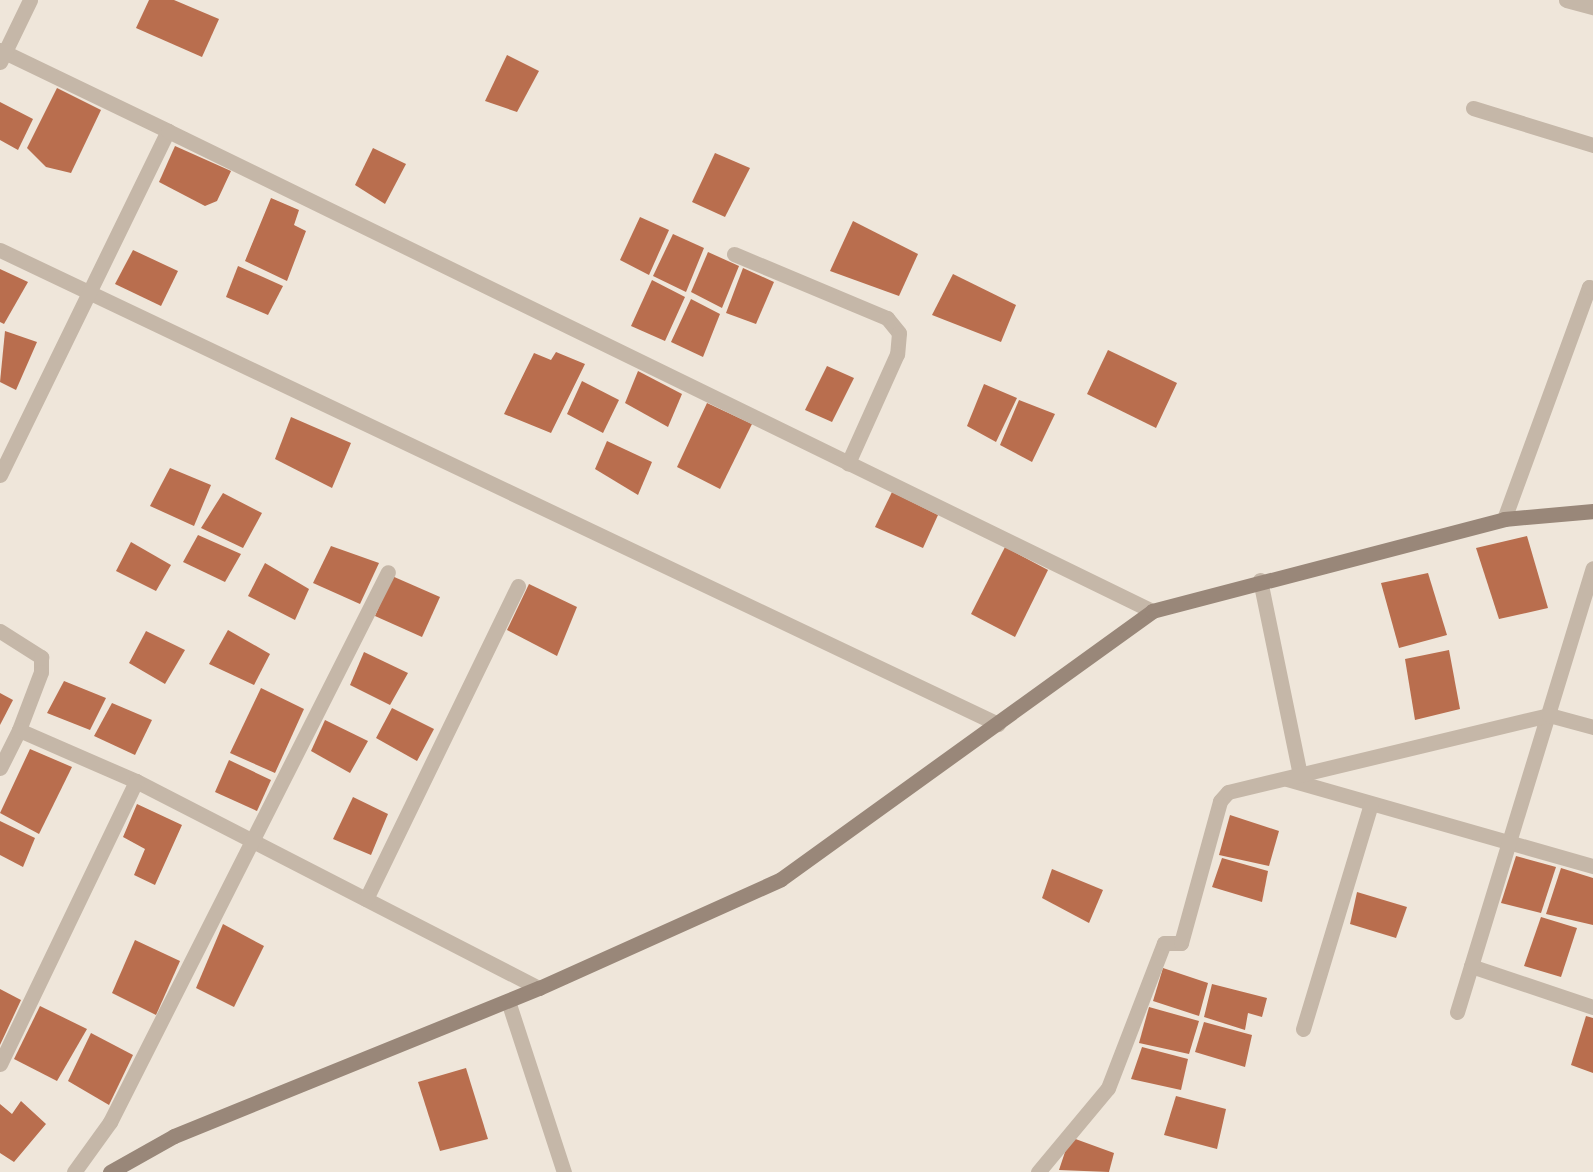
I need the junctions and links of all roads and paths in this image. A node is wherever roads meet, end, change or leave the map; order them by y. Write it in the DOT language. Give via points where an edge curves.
graph roads {
  1 [pos="30,0"];
  2 [pos="1566,0"];
  3 [pos="1593,7"];
  4 [pos="2,55"];
  5 [pos="1473,108"];
  6 [pos="168,131"];
  7 [pos="1593,145"];
  8 [pos="0,250"];
  9 [pos="734,254"];
  10 [pos="1592,283"];
  11 [pos="91,293"];
  12 [pos="848,463"];
  13 [pos="0,475"];
  14 [pos="1593,511"];
  15 [pos="1504,519"];
  16 [pos="1593,568"];
  17 [pos="388,572"];
  18 [pos="1260,580"];
  19 [pos="518,586"];
  20 [pos="1152,611"];
  21 [pos="0,631"];
  22 [pos="1549,715"];
  23 [pos="998,724"];
  24 [pos="1593,727"];
  25 [pos="19,730"];
  26 [pos="0,768"];
  27 [pos="1294,777"];
  28 [pos="136,781"];
  29 [pos="1371,804"];
  30 [pos="251,840"];
  31 [pos="1508,842"];
  32 [pos="1593,866"];
  33 [pos="366,899"];
  34 [pos="1471,966"];
  35 [pos="539,988"];
  36 [pos="508,1001"];
  37 [pos="1593,1007"];
  38 [pos="1457,1012"];
  39 [pos="1303,1029"];
  40 [pos="0,1064"];
  41 [pos="74,1172"];
  42 [pos="110,1172"];
  43 [pos="564,1172"];
  44 [pos="1038,1172"];
  1 -- 4 [label="street"];
  2 -- 3 [label="street"];
  4 -- 6 [label="street"];
  5 -- 7 [label="street"];
  6 -- 11 [label="street"];
  6 -- 12 [label="street"];
  8 -- 11 [label="street"];
  9 -- 12 [label="street" via="886,318 899,333 897,354"];
  10 -- 15 [label="street"];
  11 -- 13 [label="street"];
  11 -- 23 [label="street"];
  12 -- 20 [label="street"];
  14 -- 15 [label="street"];
  15 -- 18 [label="street"];
  16 -- 22 [label="street"];
  17 -- 30 [label="street"];
  18 -- 20 [label="street"];
  18 -- 27 [label="street"];
  19 -- 33 [label="street"];
  20 -- 23 [label="street"];
  21 -- 25 [label="street" via="41,657 40,672"];
  22 -- 24 [label="street"];
  22 -- 27 [label="street"];
  22 -- 31 [label="street"];
  23 -- 35 [label="street" via="781,879"];
  25 -- 26 [label="street"];
  25 -- 28 [label="street"];
  27 -- 29 [label="street"];
  27 -- 44 [label="street" via="1240,788 1220,801 1181,943 1164,943 1108,1088"];
  28 -- 30 [label="street"];
  28 -- 40 [label="street"];
  29 -- 31 [label="street"];
  29 -- 39 [label="street"];
  30 -- 33 [label="street"];
  30 -- 41 [label="street" via="110,1122"];
  31 -- 32 [label="street"];
  31 -- 34 [label="street"];
  33 -- 35 [label="street"];
  34 -- 37 [label="street"];
  34 -- 38 [label="street"];
  35 -- 36 [label="street"];
  36 -- 42 [label="street" via="174,1136"];
  36 -- 43 [label="street"];
}
